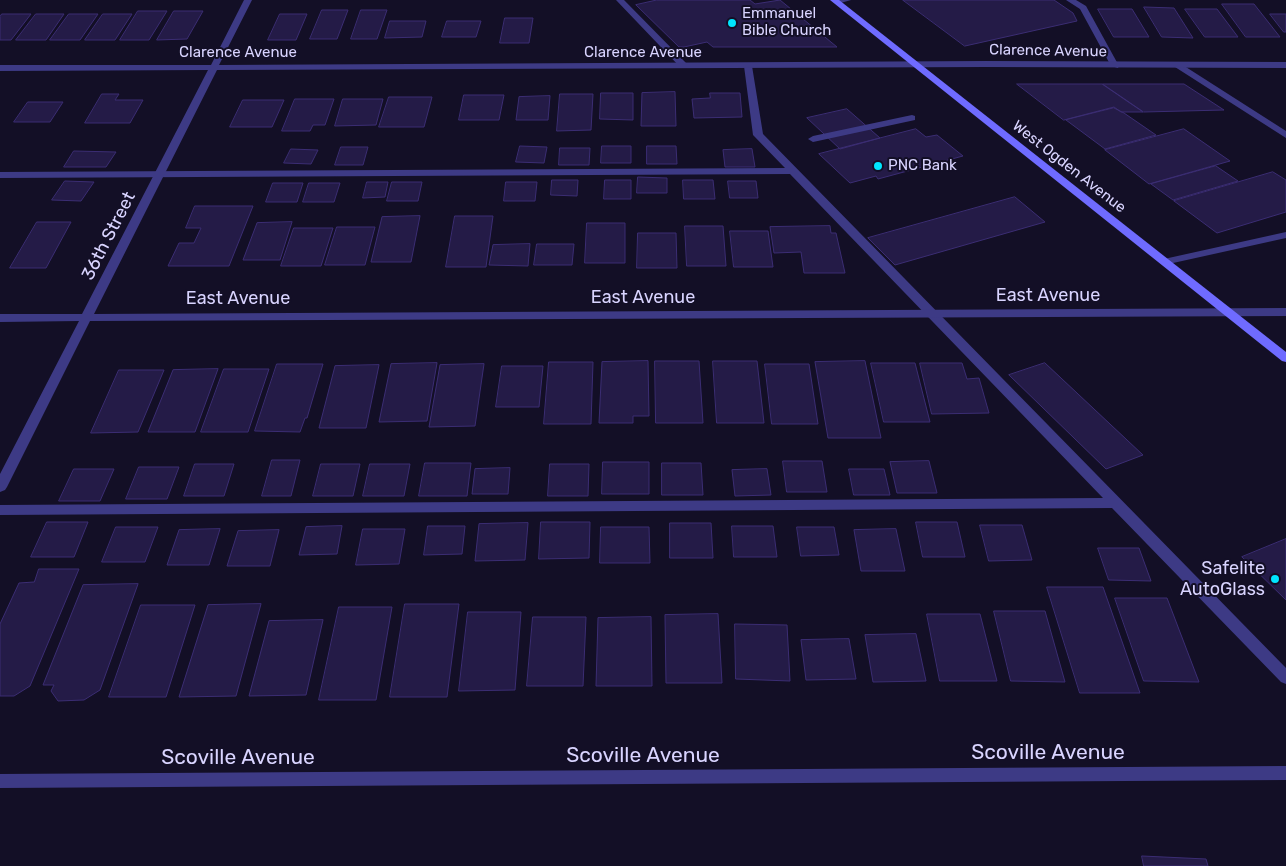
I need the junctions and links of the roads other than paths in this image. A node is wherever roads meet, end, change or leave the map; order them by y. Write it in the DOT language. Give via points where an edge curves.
graph roads {
  1 [pos="248,0"];
  2 [pos="620,0"];
  3 [pos="847,0"];
  4 [pos="1070,0"];
  5 [pos="835,1"];
  6 [pos="916,65"];
  7 [pos="1178,65"];
  8 [pos="1286,65"];
  9 [pos="684,66"];
  10 [pos="748,66"];
  11 [pos="1115,66"];
  12 [pos="214,67"];
  13 [pos="0,68"];
  14 [pos="912,118"];
  15 [pos="1286,134"];
  16 [pos="813,139"];
  17 [pos="793,171"];
  18 [pos="159,174"];
  19 [pos="0,175"];
  20 [pos="1286,235"];
  21 [pos="1164,262"];
  22 [pos="1227,312"];
  23 [pos="1286,312"];
  24 [pos="932,314"];
  25 [pos="0,318"];
  26 [pos="86,318"];
  27 [pos="1286,358"];
  28 [pos="0,487"];
  29 [pos="1116,503"];
  30 [pos="0,510"];
  31 [pos="1286,678"];
  32 [pos="1286,773"];
  33 [pos="0,781"];
  1 -- 12 [label="street, 36th Street"];
  2 -- 9 [label="street"];
  3 -- 5 [label="street"];
  4 -- 11 [label="street" via="1083,8"];
  5 -- 6 [label="main road, West Ogden Avenue"];
  6 -- 10 [label="street, Clarence Avenue"];
  6 -- 11 [label="street, Clarence Avenue"];
  6 -- 21 [label="main road, West Ogden Avenue"];
  7 -- 8 [label="street, Clarence Avenue"];
  7 -- 11 [label="street, Clarence Avenue"];
  7 -- 15 [label="street"];
  9 -- 10 [label="street, Clarence Avenue"];
  9 -- 12 [label="street, Clarence Avenue"];
  10 -- 17 [label="street" via="758,136"];
  12 -- 13 [label="street, Clarence Avenue"];
  12 -- 18 [label="street, 36th Street"];
  14 -- 16 [label="street"];
  17 -- 18 [label="street"];
  17 -- 24 [label="street"];
  18 -- 19 [label="street"];
  18 -- 26 [label="street, 36th Street"];
  20 -- 21 [label="street"];
  21 -- 22 [label="main road, West Ogden Avenue"];
  22 -- 23 [label="street, East Avenue"];
  22 -- 24 [label="street, East Avenue"];
  22 -- 27 [label="main road, West Ogden Avenue"];
  24 -- 26 [label="street, East Avenue"];
  24 -- 29 [label="street"];
  25 -- 26 [label="street, East Avenue"];
  26 -- 28 [label="street, 36th Street"];
  29 -- 30 [label="street"];
  29 -- 31 [label="street"];
  32 -- 33 [label="street, Scoville Avenue"];
}
